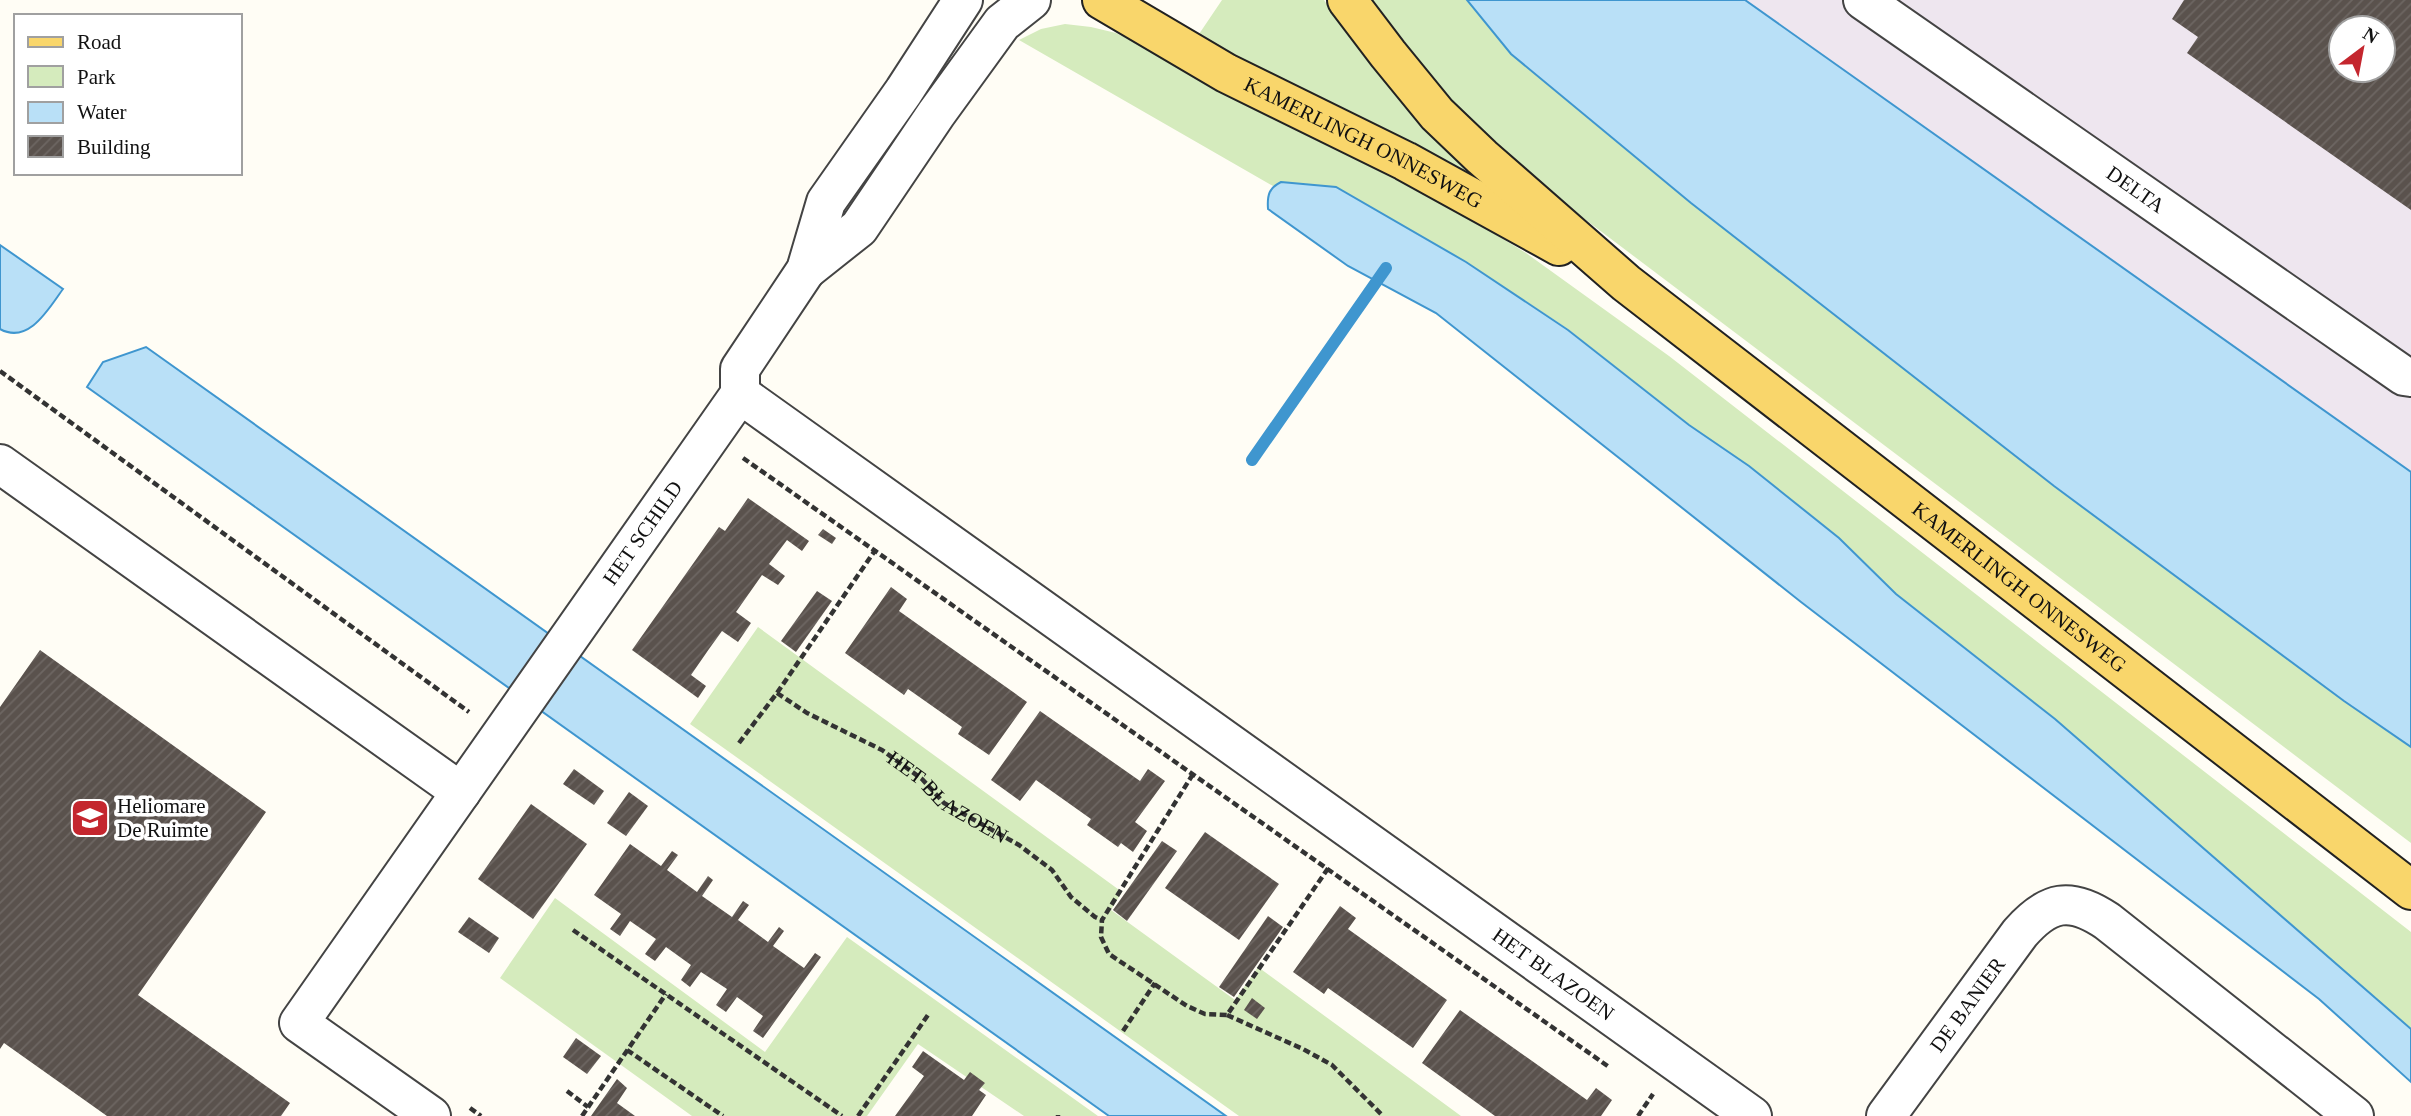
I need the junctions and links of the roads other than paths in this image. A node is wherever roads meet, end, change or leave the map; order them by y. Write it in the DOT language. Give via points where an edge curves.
graph roads {
  1 [pos="963,0"];
  2 [pos="1031,0"];
  3 [pos="1102,0"];
  4 [pos="1347,0"];
  5 [pos="1863,0"];
  6 [pos="806,270"];
  7 [pos="1626,284"];
  8 [pos="2411,377"];
  9 [pos="740,394"];
  10 [pos="5,478"];
  11 [pos="461,792"];
  12 [pos="2411,890"];
  13 [pos="431,1116"];
  14 [pos="1752,1116"];
  15 [pos="1886,1116"];
  16 [pos="2354,1116"];
  1 -- 6 [label="street, HET SCHILD" via="826,202"];
  2 -- 6 [label="street, HET SCHILD" via="1002,23 859,228"];
  3 -- 7 [label="main road, KAMERLINGH ONNESWEG" via="1226,74 1405,161"];
  4 -- 7 [label="main road, KAMERLINGH ONNESWEG" via="1437,114"];
  5 -- 8 [label="street, DELTA"];
  6 -- 9 [label="street, HET SCHILD" via="740,369"];
  7 -- 12 [label="main road, KAMERLINGH ONNESWEG"];
  9 -- 11 [label="street, HET SCHILD"];
  9 -- 14 [label="street, HET BLAZOEN"];
  10 -- 11 [label="street"];
  11 -- 13 [label="street, HET SCHILD" via="299,1023"];
  15 -- 16 [label="street, DE BANIER" via="2020,933 2035,916 2060,905 2093,911"];
}
